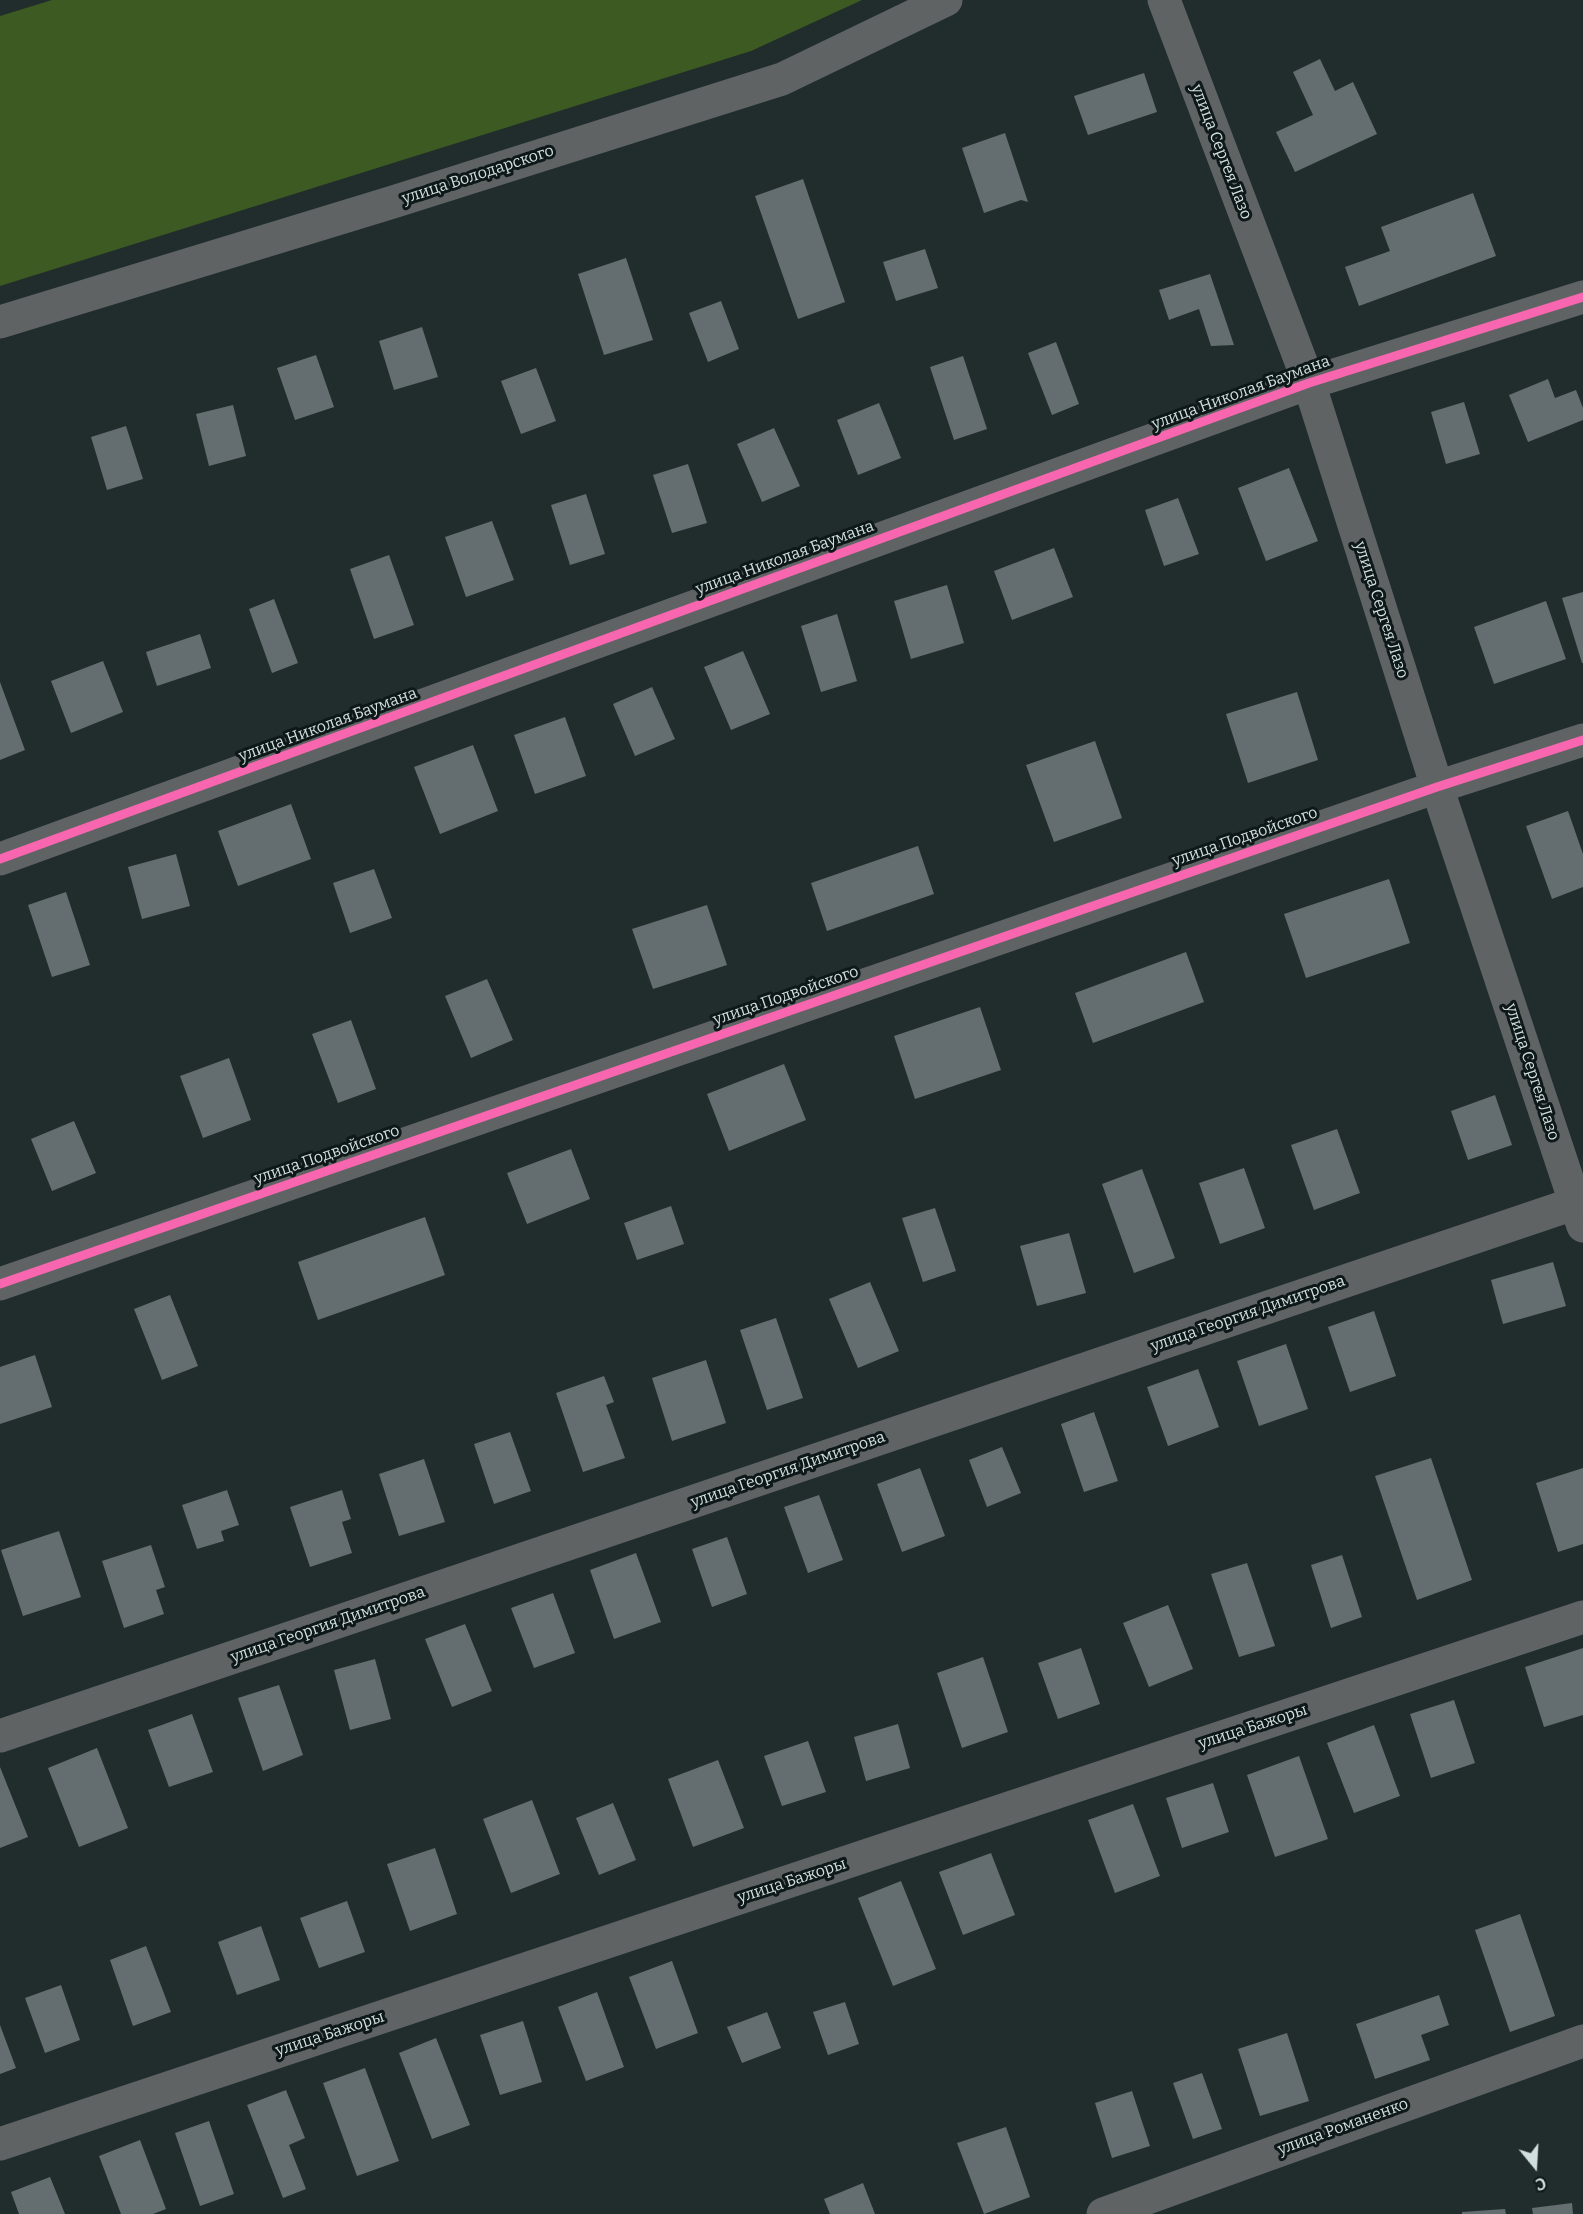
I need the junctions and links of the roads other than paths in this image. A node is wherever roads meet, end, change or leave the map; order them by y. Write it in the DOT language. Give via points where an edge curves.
graph roads {
  1 [pos="946,0"];
  2 [pos="1164,0"];
  3 [pos="1583,297"];
  4 [pos="0,322"];
  5 [pos="1309,383"];
  6 [pos="1583,740"];
  7 [pos="1437,787"];
  8 [pos="0,859"];
  9 [pos="1580,1215"];
  10 [pos="0,1284"];
  11 [pos="1583,1617"];
  12 [pos="0,1736"];
  13 [pos="1583,2041"];
  14 [pos="0,2144"];
  15 [pos="1103,2214"];
  1 -- 4 [label="street, улица Володарского" via="782,79"];
  2 -- 5 [label="street, улица Сергея Лазо"];
  3 -- 5 [label="street, улица Николая Баумана"];
  5 -- 7 [label="street, улица Сергея Лазо"];
  5 -- 8 [label="street, улица Николая Баумана"];
  6 -- 7 [label="street, улица Подвойского"];
  7 -- 9 [label="street, улица Сергея Лазо"];
  7 -- 10 [label="street, улица Подвойского"];
  9 -- 12 [label="street, улица Георгия Димитрова"];
  11 -- 14 [label="street, улица Бажоры"];
  13 -- 15 [label="street, улица Романенко"];
}
